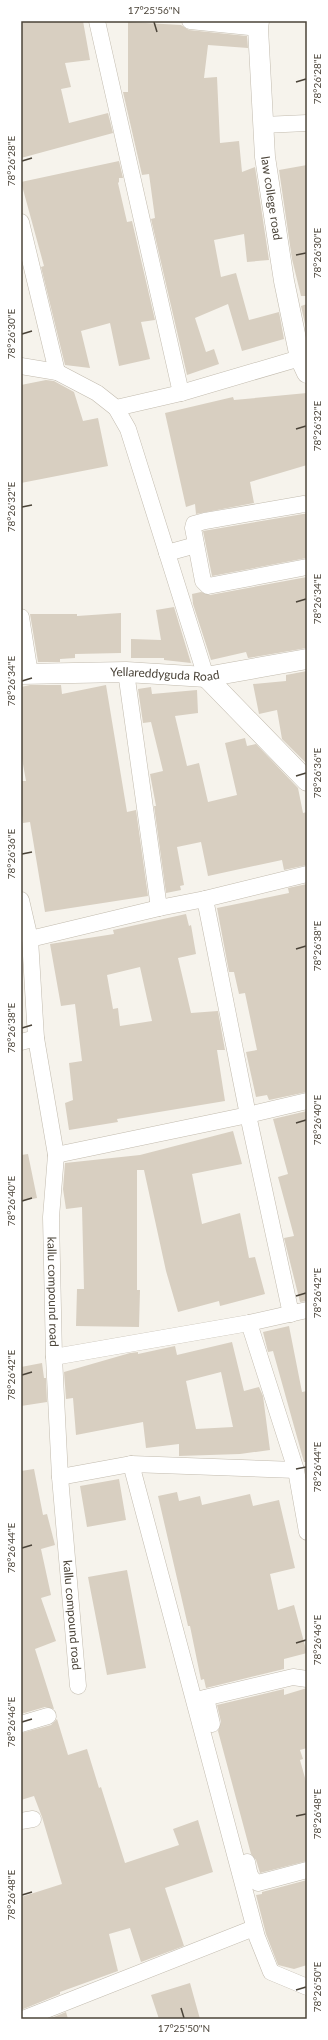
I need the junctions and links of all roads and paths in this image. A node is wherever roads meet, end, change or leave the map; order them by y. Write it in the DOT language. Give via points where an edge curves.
graph roads {
  1 [pos="97,21"];
  2 [pos="190,21"];
  3 [pos="258,24"];
  4 [pos="307,123"];
  5 [pos="263,125"];
  6 [pos="21,222"];
  7 [pos="304,365"];
  8 [pos="21,366"];
  9 [pos="57,372"];
  10 [pos="182,393"];
  11 [pos="116,408"];
  12 [pos="307,505"];
  13 [pos="196,545"];
  14 [pos="167,553"];
  15 [pos="307,567"];
  16 [pos="202,575"];
  17 [pos="176,583"];
  18 [pos="21,617"];
  19 [pos="307,659"];
  20 [pos="126,672"];
  21 [pos="25,674"];
  22 [pos="206,677"];
  23 [pos="307,781"];
  24 [pos="307,874"];
  25 [pos="204,899"];
  26 [pos="21,900"];
  27 [pos="159,908"];
  28 [pos="30,939"];
  29 [pos="28,1040"];
  30 [pos="307,1101"];
  31 [pos="248,1115"];
  32 [pos="56,1155"];
  33 [pos="307,1310"];
  34 [pos="291,1314"];
  35 [pos="249,1323"];
  36 [pos="54,1357"];
  37 [pos="131,1464"];
  38 [pos="296,1470"];
  39 [pos="60,1477"];
  40 [pos="307,1532"];
  41 [pos="307,1679"];
  42 [pos="78,1686"];
  43 [pos="200,1699"];
  44 [pos="48,1716"];
  45 [pos="21,1724"];
  46 [pos="307,1870"];
  47 [pos="254,1928"];
  48 [pos="307,1987"];
  49 [pos="23,2019"];
  1 -- 10 [label="street"];
  2 -- 3 [label="street"];
  3 -- 5 [label="street, law college road"];
  4 -- 5 [label="street"];
  5 -- 7 [label="street, law college road" via="265,157 284,281"];
  6 -- 9 [label="street"];
  7 -- 10 [label="street"];
  8 -- 9 [label="street"];
  9 -- 11 [label="street" via="97,393"];
  10 -- 11 [label="street"];
  11 -- 14 [label="street" via="128,429"];
  12 -- 13 [label="street" via="196,524 193,528"];
  13 -- 14 [label="street"];
  13 -- 16 [label="street"];
  14 -- 17 [label="street"];
  15 -- 16 [label="street" via="208,586 204,583"];
  16 -- 17 [label="street"];
  17 -- 22 [label="street"];
  18 -- 21 [label="street"];
  19 -- 22 [label="street, Yellareddyguda Road"];
  20 -- 21 [label="street, Yellareddyguda Road"];
  20 -- 22 [label="street, Yellareddyguda Road"];
  20 -- 27 [label="street"];
  22 -- 23 [label="street"];
  24 -- 25 [label="street"];
  25 -- 27 [label="street"];
  25 -- 31 [label="street"];
  26 -- 28 [label="street, kallu compound road"];
  27 -- 28 [label="street"];
  28 -- 29 [label="street, kallu compound road"];
  29 -- 32 [label="street, kallu compound road"];
  30 -- 31 [label="street"];
  31 -- 32 [label="street"];
  31 -- 34 [label="street"];
  32 -- 36 [label="street, kallu compound road" via="51,1217"];
  33 -- 34 [label="street"];
  34 -- 35 [label="street"];
  35 -- 36 [label="street"];
  35 -- 38 [label="street"];
  36 -- 39 [label="street, kallu compound road"];
  37 -- 38 [label="street"];
  37 -- 39 [label="street"];
  37 -- 43 [label="street"];
  38 -- 40 [label="street"];
  39 -- 42 [label="street, kallu compound road"];
  41 -- 43 [label="street" via="293,1677"];
  43 -- 46 [label="street" via="252,1880 258,1883"];
  43 -- 47 [label="street"];
  44 -- 45 [label="street"];
  47 -- 48 [label="street" via="271,1972"];
  47 -- 49 [label="street"];
}
